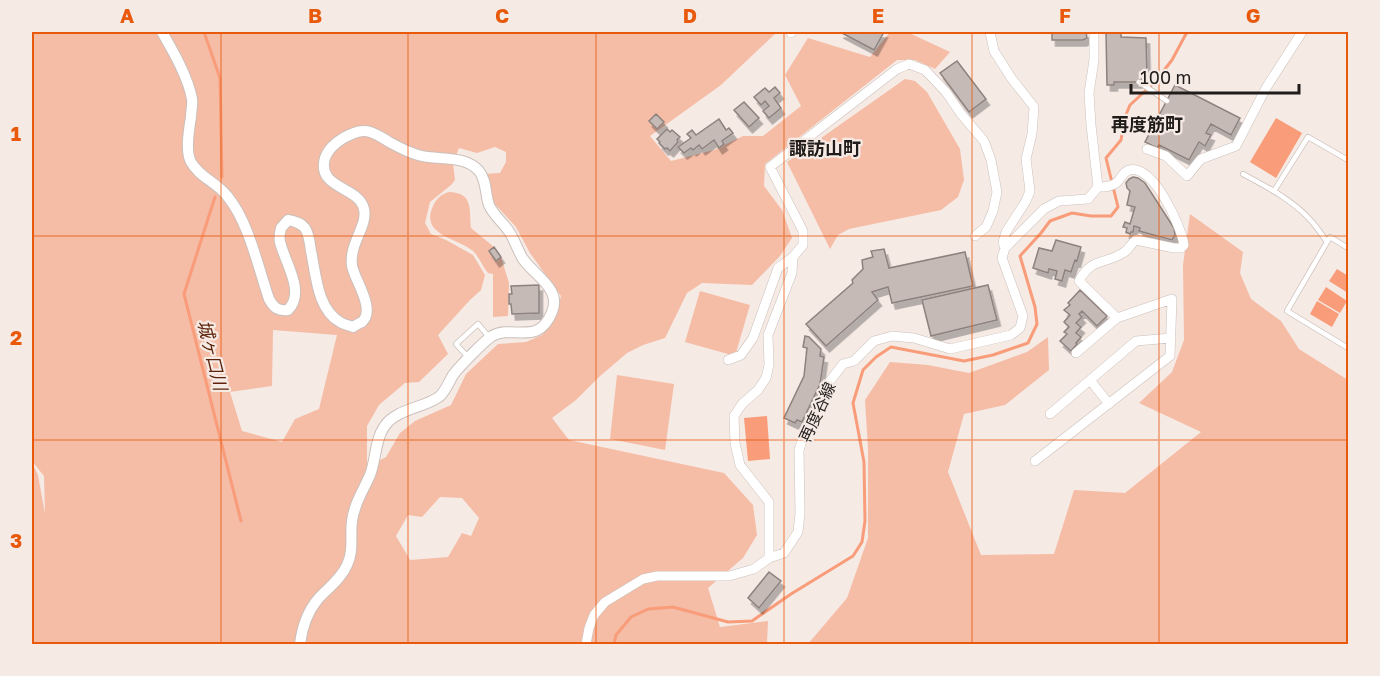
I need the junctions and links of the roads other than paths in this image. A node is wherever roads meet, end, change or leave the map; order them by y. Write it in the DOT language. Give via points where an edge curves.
graph roads {
  1 [pos="162,32"];
  2 [pos="990,32"];
  3 [pos="1094,32"];
  4 [pos="1302,32"];
  5 [pos="1139,82"];
  6 [pos="1167,101"];
  7 [pos="1147,149"];
  8 [pos="1348,160"];
  9 [pos="1243,174"];
  10 [pos="1103,187"];
  11 [pos="1274,192"];
  12 [pos="975,236"];
  13 [pos="1327,242"];
  14 [pos="1005,248"];
  15 [pos="1348,248"];
  16 [pos="793,257"];
  17 [pos="1117,318"];
  18 [pos="490,338"];
  19 [pos="1171,338"];
  20 [pos="1348,348"];
  21 [pos="1076,353"];
  22 [pos="469,358"];
  23 [pos="728,360"];
  24 [pos="1090,380"];
  25 [pos="1109,404"];
  26 [pos="1050,414"];
  27 [pos="1035,461"];
  28 [pos="769,558"];
  29 [pos="300,645"];
  30 [pos="586,645"];
  1 -- 18 [label="street" via="180,64 193,100 190,161 227,195 238,211 274,307 280,311 294,305 293,278 280,241 281,228 288,220 305,228 320,293 331,315 353,327 367,314 352,267 365,211 354,194 335,185 326,175 324,162 328,150 339,141 364,131 404,150 464,161 478,170 489,206 555,301 546,323 537,330"];
  2 -- 14 [label="street" via="994,51 1034,107 1026,159 1030,191 1006,232"];
  3 -- 10 [label="street" via="1089,93"];
  4 -- 7 [label="street" via="1266,88 1236,146 1201,159 1187,176 1166,156"];
  5 -- 6 [label="lane"];
  8 -- 11 [label="lane" via="1308,137"];
  9 -- 11 [label="lane"];
  10 -- 14 [label="street" via="1088,199 1059,201 1044,209"];
  10 -- 17 [label="street" via="1117,183 1128,170 1137,169 1145,174 1171,208 1184,245 1173,248 1136,240 1126,252 1085,271 1079,281"];
  11 -- 13 [label="lane" via="1312,222"];
  12 -- 16 [label="street" via="986,228 993,211 997,192 992,160 984,141 946,92 925,70 909,64 897,69 770,167 803,231 802,246"];
  13 -- 15 [label="lane" via="1330,237"];
  13 -- 20 [label="lane" via="1287,311"];
  14 -- 28 [label="street, 再度谷線" via="1002,258 1023,316 1020,328 1011,335 950,349 892,336 874,341 854,361 843,364 830,381 799,450 798,532 784,553"];
  16 -- 23 [label="street" via="778,268 753,338 741,355"];
  16 -- 28 [label="street" via="792,273 768,335 766,378 734,416 740,465 769,502"];
  17 -- 19 [label="street" via="1172,299"];
  17 -- 21 [label="street"];
  18 -- 22 [label="street"];
  18 -- 22 [label="lane" via="478,324 456,344"];
  19 -- 24 [label="street" via="1136,341"];
  19 -- 25 [label="street" via="1170,356"];
  22 -- 29 [label="street" via="438,398 408,409 384,427 370,475 356,502 347,565 311,609"];
  24 -- 25 [label="street"];
  24 -- 26 [label="street"];
  25 -- 27 [label="street"];
  28 -- 30 [label="street, 再度谷線" via="754,569 729,576 643,579 605,602 594,615"];
}
